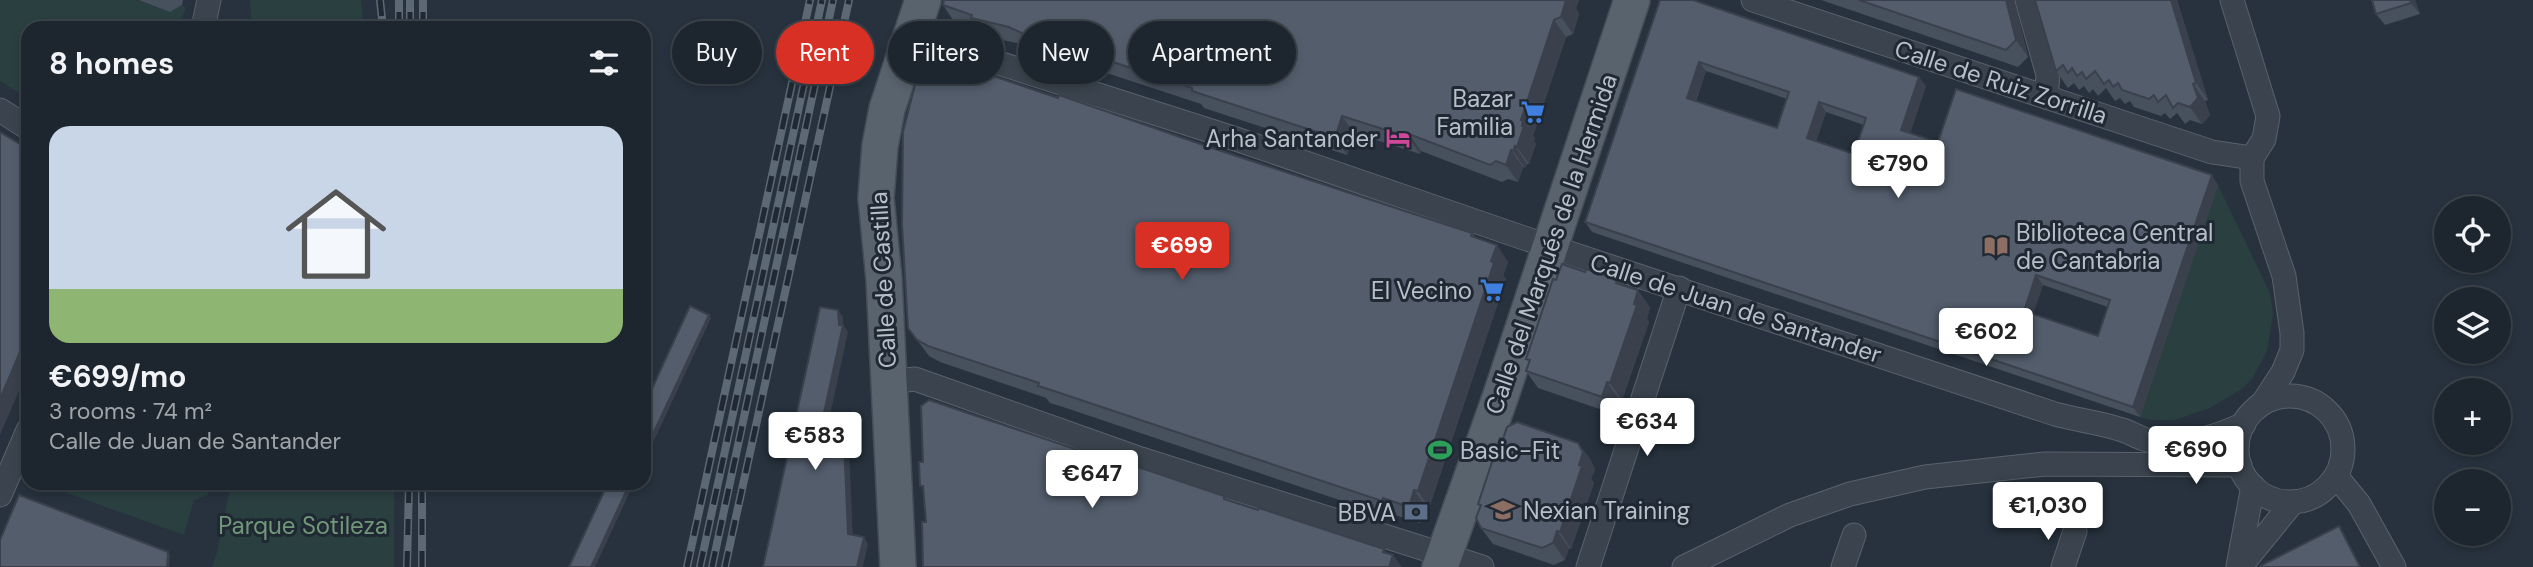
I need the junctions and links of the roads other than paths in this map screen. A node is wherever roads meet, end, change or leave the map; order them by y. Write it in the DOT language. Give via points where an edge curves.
graph roads {
  1 [pos="209,0"];
  2 [pos="923,0"];
  3 [pos="1632,0"];
  4 [pos="1753,0"];
  5 [pos="2027,0"];
  6 [pos="2232,0"];
  7 [pos="204,21"];
  8 [pos="916,21"];
  9 [pos="1004,65"];
  10 [pos="895,84"];
  11 [pos="2046,97"];
  12 [pos="0,110"];
  13 [pos="21,124"];
  14 [pos="2252,158"];
  15 [pos="1550,247"];
  16 [pos="1679,288"];
  17 [pos="889,382"];
  18 [pos="2264,401"];
  19 [pos="2244,424"];
  20 [pos="21,446"];
  21 [pos="2240,465"];
  22 [pos="2336,476"];
  23 [pos="2253,486"];
  24 [pos="0,495"];
  25 [pos="2292,502"];
  26 [pos="2075,531"];
  27 [pos="1854,536"];
  28 [pos="1442,561"];
  29 [pos="898,567"];
  30 [pos="1482,567"];
  31 [pos="1588,567"];
  32 [pos="1684,567"];
  33 [pos="1843,567"];
  34 [pos="2063,567"];
  35 [pos="2239,567"];
  36 [pos="2394,567"];
  1 -- 7 [label="street"];
  2 -- 8 [label="main road, Calle de Castilla"];
  3 -- 15 [label="main road, Calle del Marqués de la Hermida"];
  4 -- 11 [label="street, Calle de Ruiz Zorrilla"];
  5 -- 11 [label="street" via="2046,62"];
  6 -- 14 [label="street" via="2268,116 2264,139"];
  9 -- 15 [label="street, Calle de Juan de Santander"];
  10 -- 17 [label="main road, Calle de Castilla" via="880,146 876,198"];
  11 -- 14 [label="street, Calle de Ruiz Zorrilla" via="2212,152"];
  12 -- 13 [label="street"];
  14 -- 18 [label="street" via="2252,181 2288,294 2292,333 2292,350 2283,372"];
  15 -- 16 [label="street, Calle de Juan de Santander"];
  15 -- 28 [label="main road, Calle del Marqués de la Hermida"];
  16 -- 19 [label="street, Calle de Juan de Santander" via="2146,440 2192,442"];
  16 -- 31 [label="street"];
  17 -- 28 [label="street" via="915,379"];
  17 -- 29 [label="main road, Calle de Castilla"];
  18 -- 19 [label="street"];
  18 -- 22 [label="street" via="2300,397 2330,413 2343,444"];
  19 -- 21 [label="street" via="2239,437"];
  20 -- 24 [label="street"];
  21 -- 23 [label="street"];
  21 -- 32 [label="street" via="2045,464 1925,477 1850,494 1790,515"];
  22 -- 25 [label="street" via="2320,492"];
  22 -- 36 [label="street" via="2370,521"];
  23 -- 25 [label="street" via="2270,497"];
  23 -- 35 [label="street"];
  25 -- 35 [label="street"];
  26 -- 34 [label="street"];
  27 -- 33 [label="street"];
  28 -- 30 [label="street"];
}
